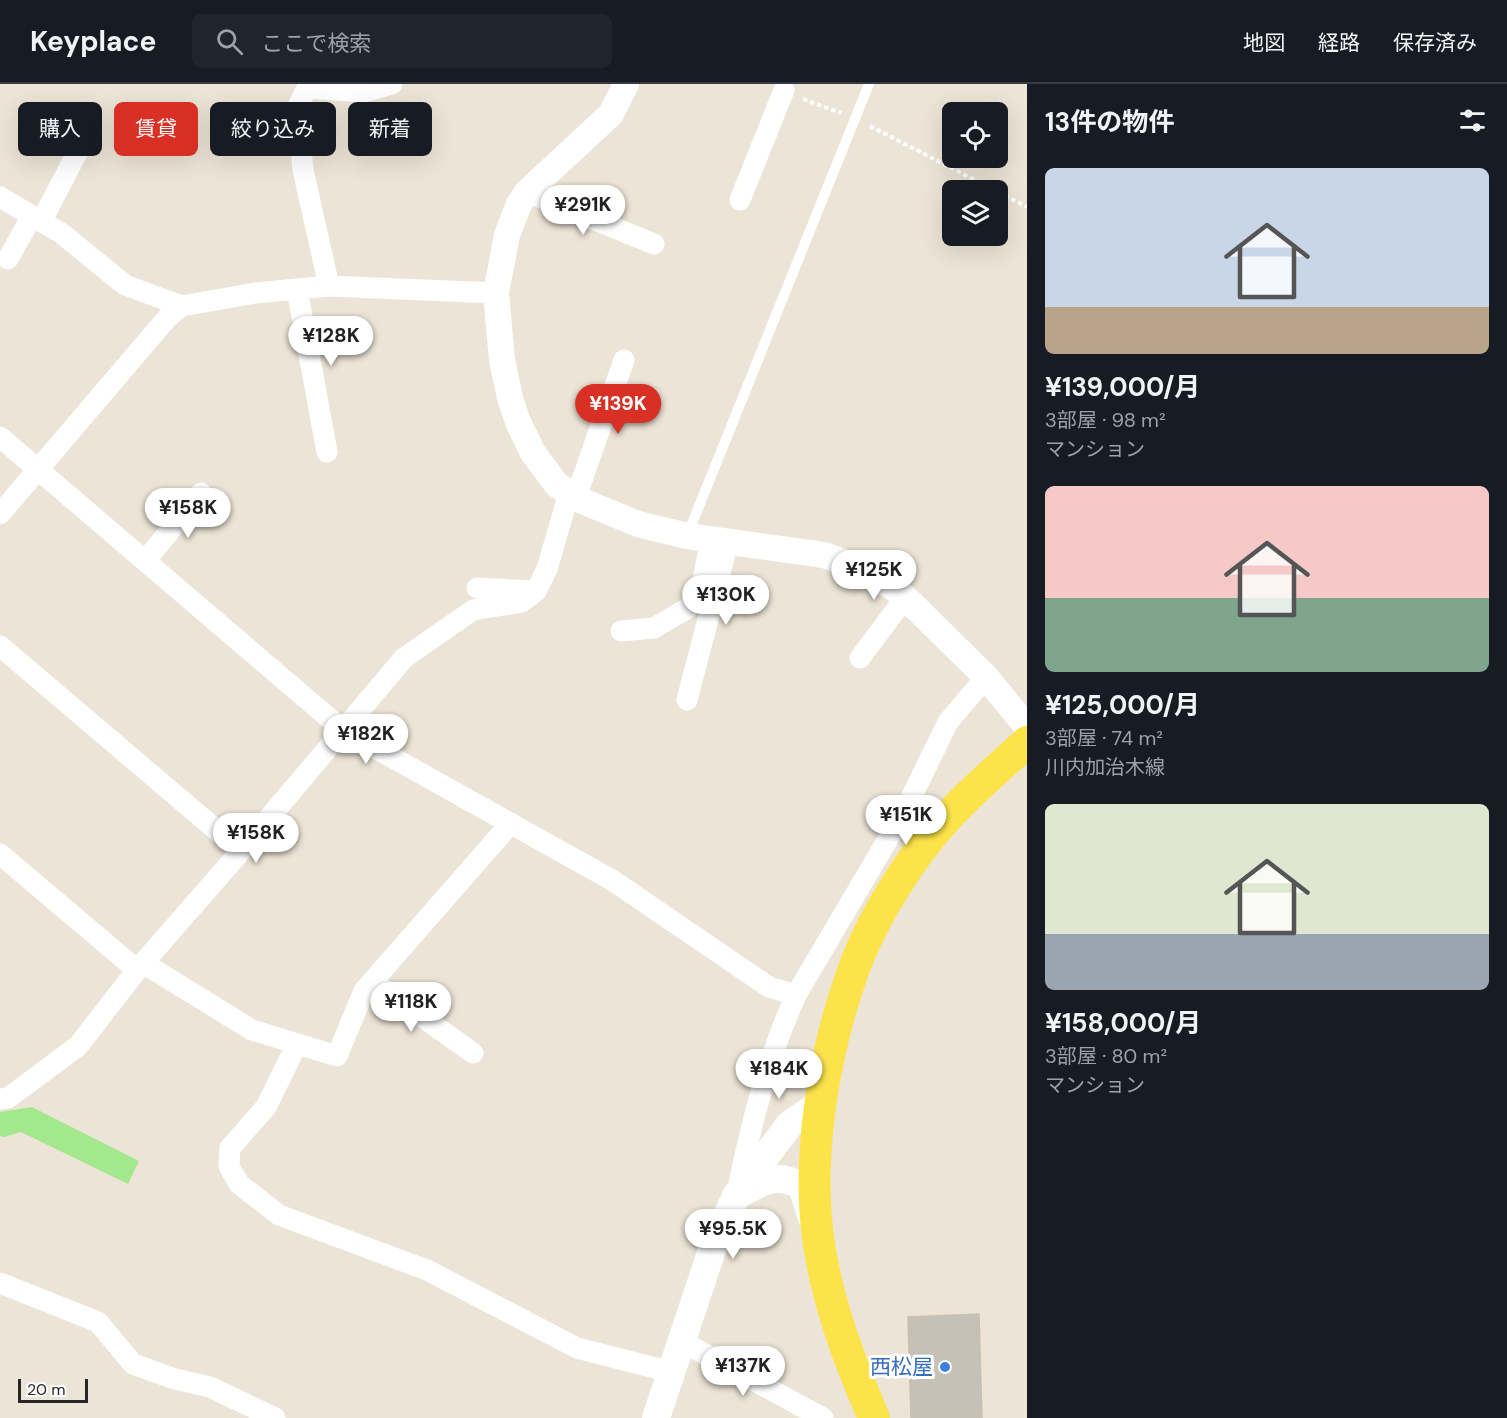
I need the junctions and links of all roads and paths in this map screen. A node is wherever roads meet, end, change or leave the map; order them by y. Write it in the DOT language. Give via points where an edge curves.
graph roads {
  1 [pos="392,84"];
  2 [pos="869,84"];
  3 [pos="623,85"];
  4 [pos="784,90"];
  5 [pos="855,119"];
  6 [pos="75,156"];
  7 [pos="974,180"];
  8 [pos="527,192"];
  9 [pos="0,197"];
  10 [pos="1008,197"];
  11 [pos="740,200"];
  12 [pos="1027,207"];
  13 [pos="36,219"];
  14 [pos="654,244"];
  15 [pos="8,258"];
  16 [pos="329,286"];
  17 [pos="297,289"];
  18 [pos="496,292"];
  19 [pos="182,306"];
  20 [pos="624,360"];
  21 [pos="0,437"];
  22 [pos="327,452"];
  23 [pos="38,470"];
  24 [pos="201,493"];
  25 [pos="572,495"];
  26 [pos="0,514"];
  27 [pos="709,539"];
  28 [pos="145,561"];
  29 [pos="477,588"];
  30 [pos="536,591"];
  31 [pos="905,598"];
  32 [pos="621,631"];
  33 [pos="0,646"];
  34 [pos="860,658"];
  35 [pos="986,677"];
  36 [pos="687,700"];
  37 [pos="1027,728"];
  38 [pos="343,730"];
  39 [pos="1027,742"];
  40 [pos="511,823"];
  41 [pos="241,851"];
  42 [pos="0,854"];
  43 [pos="140,967"];
  44 [pos="373,982"];
  45 [pos="796,995"];
  46 [pos="297,1044"];
  47 [pos="473,1053"];
  48 [pos="0,1099"];
  49 [pos="820,1103"];
  50 [pos="736,1196"];
  51 [pos="818,1237"];
  52 [pos="0,1283"];
  53 [pos="681,1341"];
  54 [pos="671,1372"];
  55 [pos="275,1418"];
  56 [pos="656,1418"];
  57 [pos="823,1418"];
  58 [pos="874,1418"];
  1 -- 16 [label="street" via="364,92 307,88 297,108 303,170"];
  2 -- 5 [label="lane"];
  3 -- 8 [label="street" via="611,114"];
  4 -- 5 [label="path"];
  4 -- 11 [label="street"];
  5 -- 7 [label="path"];
  5 -- 27 [label="lane"];
  6 -- 13 [label="street"];
  8 -- 14 [label="street"];
  8 -- 18 [label="street" via="507,235"];
  9 -- 13 [label="street"];
  10 -- 12 [label="path"];
  13 -- 15 [label="street"];
  13 -- 19 [label="street" via="61,232 125,285"];
  16 -- 17 [label="street"];
  16 -- 18 [label="street"];
  17 -- 19 [label="street"];
  17 -- 22 [label="street"];
  18 -- 25 [label="street" via="510,398 532,453 556,485"];
  19 -- 23 [label="street" via="168,317"];
  20 -- 25 [label="street"];
  21 -- 23 [label="street"];
  23 -- 26 [label="street"];
  23 -- 28 [label="street"];
  24 -- 28 [label="street"];
  25 -- 27 [label="street" via="638,524"];
  25 -- 30 [label="street"];
  27 -- 31 [label="street" via="824,555 860,568"];
  27 -- 32 [label="street" via="701,589 688,608 654,628"];
  27 -- 36 [label="street"];
  28 -- 38 [label="street"];
  29 -- 30 [label="street"];
  30 -- 38 [label="street" via="522,602 473,610 404,658"];
  31 -- 34 [label="street"];
  31 -- 35 [label="street"];
  33 -- 41 [label="street"];
  35 -- 37 [label="street"];
  35 -- 45 [label="street" via="948,722 904,812"];
  38 -- 40 [label="street"];
  38 -- 41 [label="street"];
  39 -- 49 [label="main road" via="945,820 874,923 852,973"];
  40 -- 44 [label="street"];
  40 -- 45 [label="street" via="612,879 769,987"];
  41 -- 43 [label="street"];
  42 -- 43 [label="street"];
  43 -- 46 [label="street" via="252,1030"];
  43 -- 48 [label="street" via="78,1046 8,1098"];
  44 -- 46 [label="street" via="364,991 337,1056"];
  44 -- 47 [label="street"];
  45 -- 50 [label="street" via="750,1126"];
  46 -- 54 [label="street" via="266,1107 230,1148 229,1166 239,1184 279,1215 427,1270 577,1348"];
  49 -- 50 [label="main road" via="790,1124"];
  49 -- 51 [label="main road" via="813,1185"];
  50 -- 51 [label="main road" via="770,1179 788,1178 802,1185"];
  50 -- 53 [label="main road" via="713,1247"];
  51 -- 58 [label="main road" via="827,1285"];
  52 -- 55 [label="street" via="98,1322 133,1364 210,1387"];
  53 -- 54 [label="main road"];
  53 -- 57 [label="street"];
  54 -- 56 [label="main road"];
}
